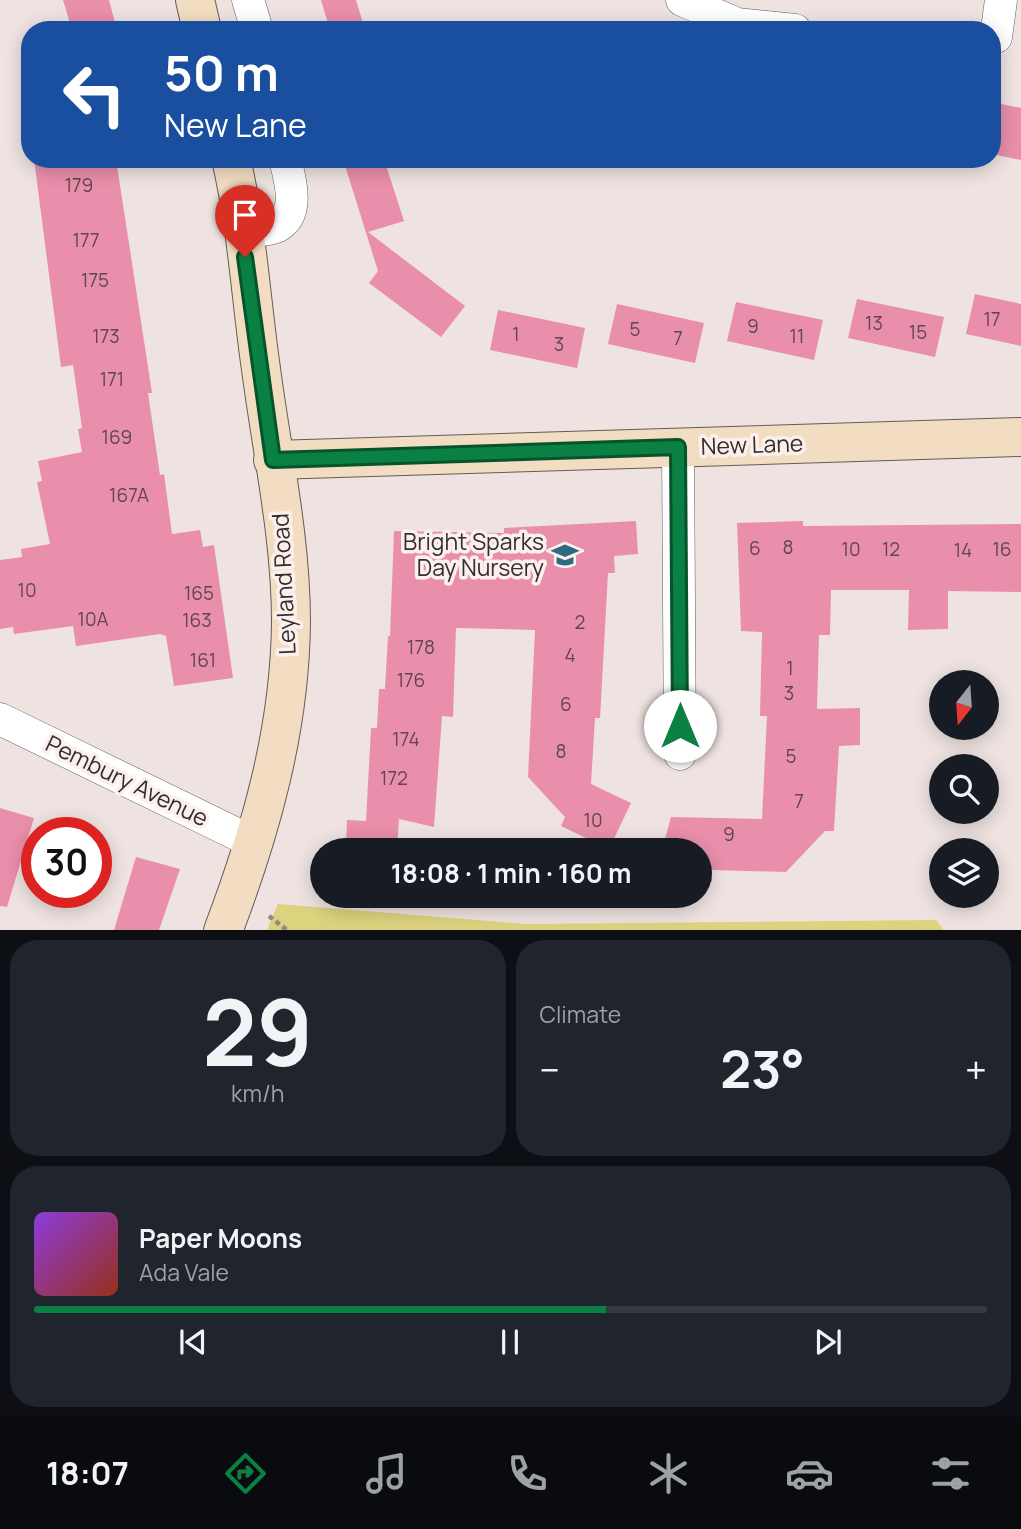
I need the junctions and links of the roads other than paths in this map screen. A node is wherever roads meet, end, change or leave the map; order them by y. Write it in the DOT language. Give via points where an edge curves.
graph roads {
  1 [pos="195,0"];
  2 [pos="248,0"];
  3 [pos="682,0"];
  4 [pos="1001,0"];
  5 [pos="200,21"];
  6 [pos="254,21"];
  7 [pos="730,21"];
  8 [pos="1003,38"];
  9 [pos="232,168"];
  10 [pos="287,168"];
  11 [pos="242,231"];
  12 [pos="1021,438"];
  13 [pos="678,447"];
  14 [pos="273,460"];
  15 [pos="0,719"];
  16 [pos="680,754"];
  17 [pos="255,843"];
  18 [pos="223,930"];
  1 -- 5 [label="main road"];
  2 -- 6 [label="street"];
  3 -- 7 [label="street"];
  4 -- 8 [label="street"];
  9 -- 11 [label="main road, Leyland Road"];
  10 -- 11 [label="street" via="293,194 289,213 276,226"];
  11 -- 14 [label="main road, Leyland Road"];
  12 -- 13 [label="main road, New Lane"];
  13 -- 14 [label="main road, New Lane"];
  13 -- 16 [label="street"];
  14 -- 17 [label="main road, Leyland Road" via="286,540 291,621 286,702"];
  15 -- 17 [label="street, Pembury Avenue"];
  17 -- 18 [label="main road, Leyland Road"];
}
